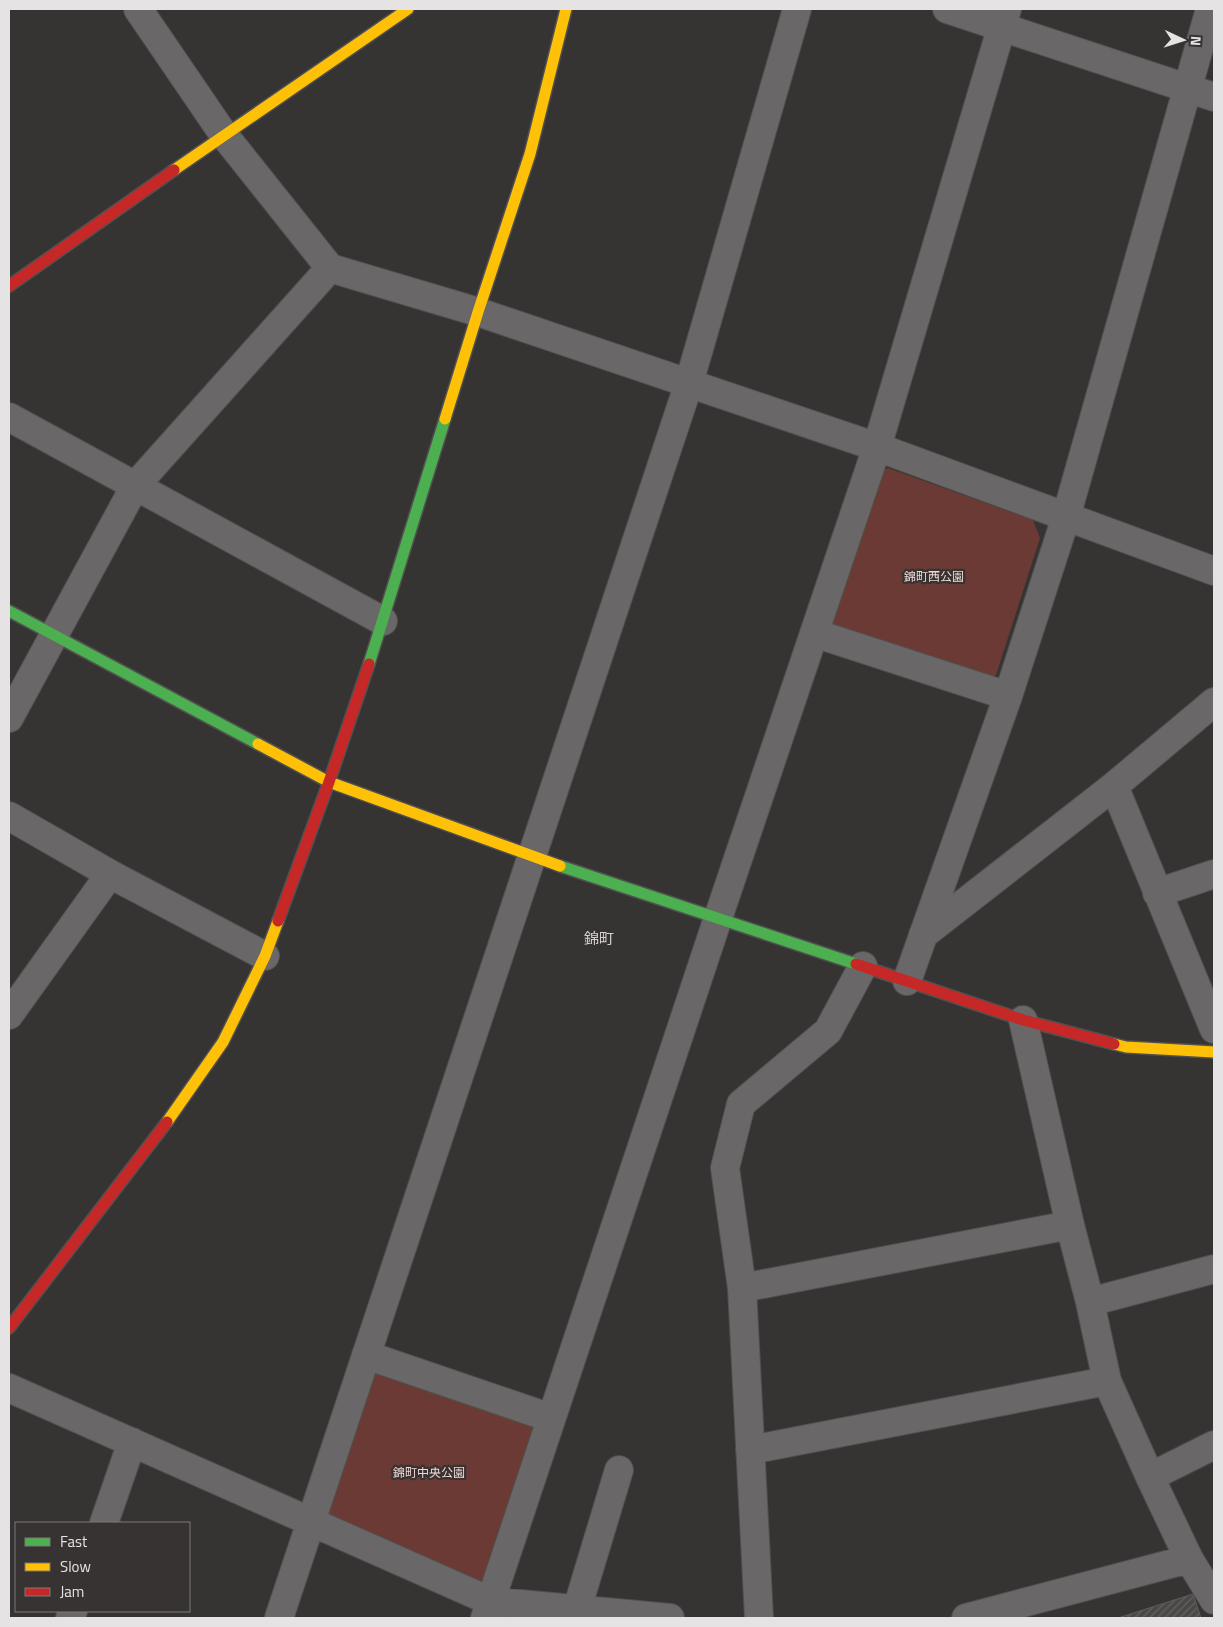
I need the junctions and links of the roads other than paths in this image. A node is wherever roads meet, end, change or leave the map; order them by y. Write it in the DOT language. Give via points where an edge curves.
graph roads {
  1 [pos="139,9"];
  2 [pos="408,9"];
  3 [pos="566,9"];
  4 [pos="797,9"];
  5 [pos="947,9"];
  6 [pos="1210,9"];
  7 [pos="1004,18"];
  8 [pos="1187,88"];
  9 [pos="1214,97"];
  10 [pos="224,135"];
  11 [pos="330,268"];
  12 [pos="9,286"];
  13 [pos="478,312"];
  14 [pos="688,383"];
  15 [pos="9,417"];
  16 [pos="877,447"];
  17 [pos="135,486"];
  18 [pos="1066,517"];
  19 [pos="1214,571"];
  20 [pos="9,611"];
  21 [pos="383,621"];
  22 [pos="814,633"];
  23 [pos="55,636"];
  24 [pos="1008,696"];
  25 [pos="1214,702"];
  26 [pos="9,718"];
  27 [pos="329,782"];
  28 [pos="1114,786"];
  29 [pos="9,816"];
  30 [pos="532,856"];
  31 [pos="110,874"];
  32 [pos="1214,874"];
  33 [pos="1157,893"];
  34 [pos="718,918"];
  35 [pos="924,934"];
  36 [pos="265,956"];
  37 [pos="863,966"];
  38 [pos="907,981"];
  39 [pos="9,1015"];
  40 [pos="1023,1020"];
  41 [pos="1214,1029"];
  42 [pos="1214,1052"];
  43 [pos="1070,1225"];
  44 [pos="1214,1270"];
  45 [pos="742,1288"];
  46 [pos="1090,1302"];
  47 [pos="9,1328"];
  48 [pos="366,1355"];
  49 [pos="1107,1381"];
  50 [pos="9,1388"];
  51 [pos="551,1418"];
  52 [pos="132,1442"];
  53 [pos="1214,1445"];
  54 [pos="750,1450"];
  55 [pos="619,1470"];
  56 [pos="1150,1477"];
  57 [pos="104,1522"];
  58 [pos="311,1522"];
  59 [pos="1189,1559"];
  60 [pos="1212,1590"];
  61 [pos="577,1609"];
  62 [pos="487,1610"];
  63 [pos="630,1616"];
  64 [pos="279,1618"];
  65 [pos="670,1618"];
  66 [pos="759,1618"];
  67 [pos="966,1618"];
  1 -- 10 [label="street"];
  2 -- 10 [label="street"];
  3 -- 13 [label="street" via="530,154"];
  4 -- 14 [label="street"];
  5 -- 7 [label="street"];
  6 -- 8 [label="street"];
  7 -- 8 [label="street"];
  7 -- 16 [label="street"];
  8 -- 9 [label="street"];
  8 -- 18 [label="street"];
  10 -- 11 [label="street"];
  10 -- 12 [label="street"];
  11 -- 13 [label="street"];
  11 -- 17 [label="street"];
  13 -- 14 [label="street"];
  13 -- 21 [label="street"];
  14 -- 16 [label="street"];
  14 -- 30 [label="street"];
  15 -- 17 [label="street"];
  16 -- 18 [label="street"];
  16 -- 22 [label="street"];
  17 -- 21 [label="street"];
  17 -- 23 [label="street"];
  18 -- 19 [label="street"];
  18 -- 24 [label="street"];
  20 -- 23 [label="street"];
  21 -- 27 [label="street"];
  22 -- 24 [label="street"];
  22 -- 34 [label="street"];
  23 -- 26 [label="street"];
  23 -- 27 [label="street"];
  24 -- 35 [label="street"];
  25 -- 28 [label="street"];
  27 -- 30 [label="street"];
  27 -- 36 [label="street"];
  28 -- 33 [label="street"];
  28 -- 35 [label="street"];
  29 -- 31 [label="street"];
  30 -- 34 [label="street"];
  30 -- 48 [label="street"];
  31 -- 36 [label="street"];
  31 -- 39 [label="street"];
  32 -- 33 [label="street"];
  33 -- 41 [label="street"];
  34 -- 37 [label="street"];
  34 -- 51 [label="street"];
  35 -- 38 [label="street"];
  36 -- 47 [label="street" via="223,1042 164,1127"];
  37 -- 38 [label="street"];
  37 -- 45 [label="street" via="828,1031 740,1104 725,1168"];
  38 -- 40 [label="street"];
  40 -- 42 [label="street" via="1126,1046"];
  40 -- 43 [label="street"];
  43 -- 45 [label="street"];
  43 -- 46 [label="street"];
  44 -- 46 [label="street"];
  45 -- 54 [label="street"];
  46 -- 49 [label="street"];
  48 -- 51 [label="street"];
  48 -- 58 [label="street"];
  49 -- 54 [label="street"];
  49 -- 56 [label="street"];
  50 -- 52 [label="street"];
  51 -- 62 [label="street"];
  52 -- 57 [label="street"];
  52 -- 58 [label="street"];
  53 -- 56 [label="street"];
  54 -- 66 [label="street"];
  55 -- 61 [label="street"];
  56 -- 59 [label="street"];
  58 -- 62 [label="street"];
  58 -- 64 [label="street"];
  59 -- 60 [label="street"];
  59 -- 67 [label="street"];
  61 -- 62 [label="street"];
  61 -- 63 [label="street"];
  63 -- 65 [label="street"];
}
